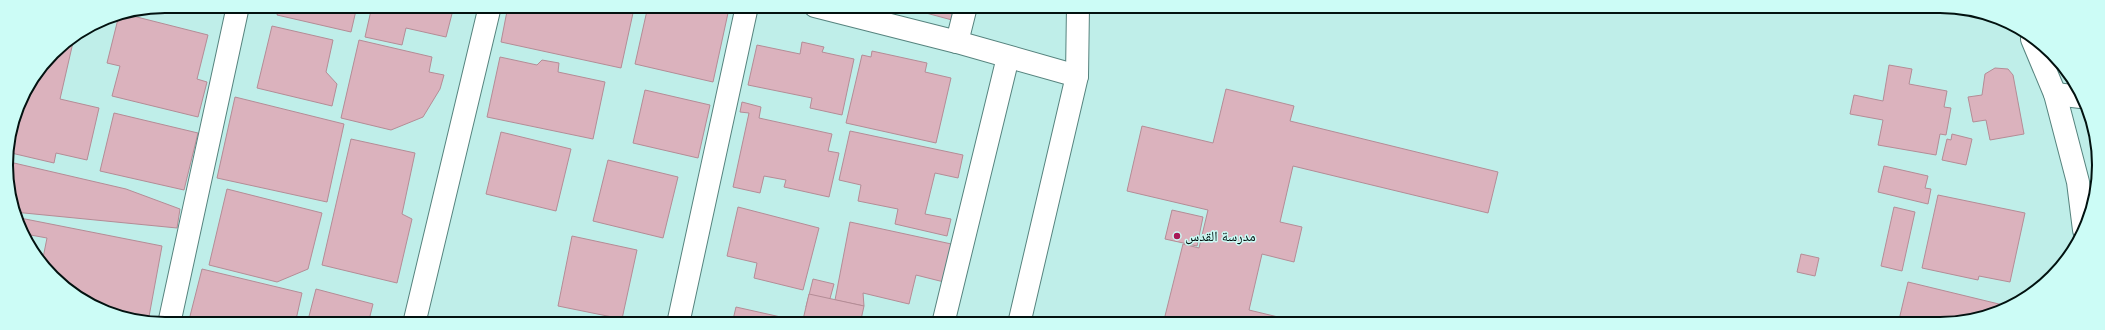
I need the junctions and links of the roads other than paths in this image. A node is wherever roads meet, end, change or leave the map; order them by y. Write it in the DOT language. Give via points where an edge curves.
graph roads {
  1 [pos="236,13"];
  2 [pos="488,13"];
  3 [pos="745,13"];
  4 [pos="843,13"];
  5 [pos="964,13"];
  6 [pos="1078,13"];
  7 [pos="957,42"];
  8 [pos="2035,46"];
  9 [pos="1008,57"];
  10 [pos="1077,76"];
  11 [pos="2055,94"];
  12 [pos="2075,96"];
  13 [pos="2082,218"];
  14 [pos="171,317"];
  15 [pos="416,317"];
  16 [pos="680,317"];
  17 [pos="945,317"];
  18 [pos="1021,317"];
  1 -- 14 [label="street"];
  2 -- 15 [label="street"];
  3 -- 16 [label="street"];
  4 -- 7 [label="street"];
  5 -- 7 [label="street"];
  6 -- 10 [label="street"];
  7 -- 9 [label="street"];
  8 -- 11 [label="street"];
  9 -- 10 [label="street"];
  9 -- 17 [label="street"];
  10 -- 18 [label="street"];
  11 -- 12 [label="street"];
  11 -- 13 [label="street" via="2078,182"];
}
